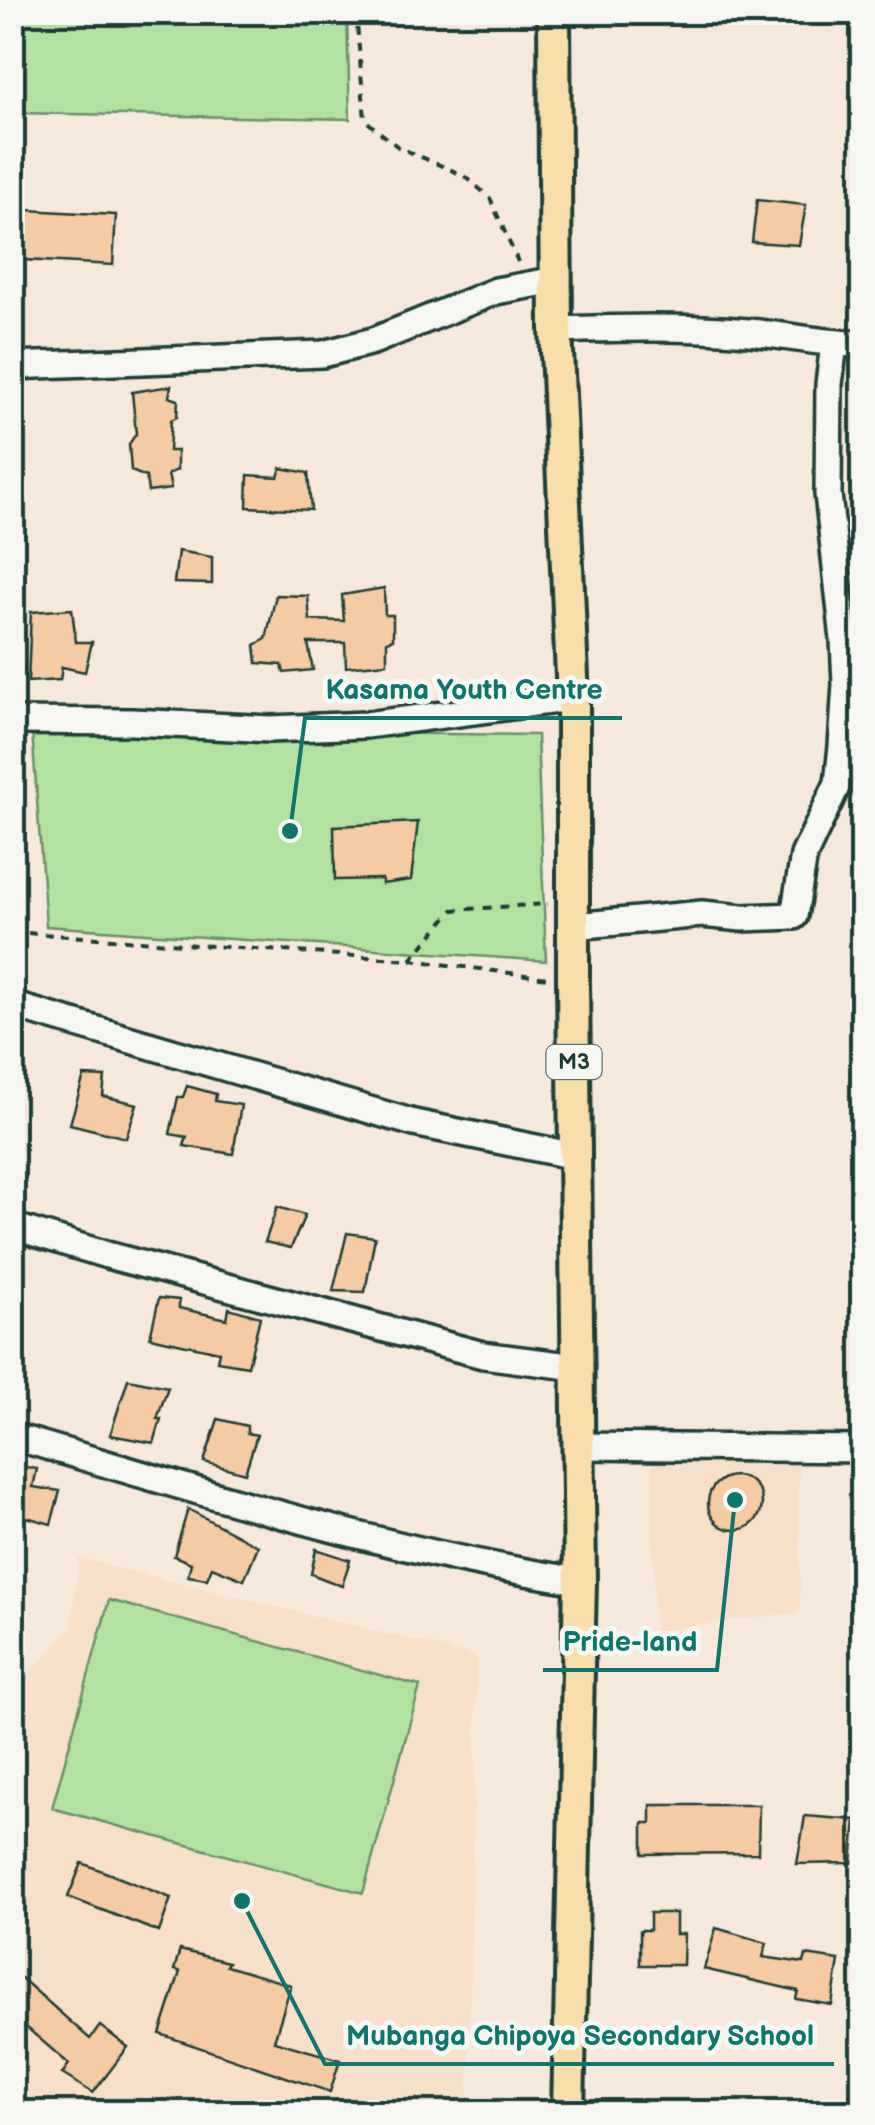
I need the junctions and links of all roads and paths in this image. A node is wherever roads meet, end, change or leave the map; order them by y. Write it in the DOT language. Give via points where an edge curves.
graph roads {
  1 [pos="356,12"];
  2 [pos="554,12"];
  3 [pos="556,280"];
  4 [pos="524,286"];
  5 [pos="556,330"];
  6 [pos="834,344"];
  7 [pos="862,344"];
  8 [pos="12,366"];
  9 [pos="573,698"];
  10 [pos="12,721"];
  11 [pos="573,914"];
  12 [pos="12,932"];
  13 [pos="411,960"];
  14 [pos="573,981"];
  15 [pos="12,1005"];
  16 [pos="574,1156"];
  17 [pos="12,1226"];
  18 [pos="577,1367"];
  19 [pos="12,1436"];
  20 [pos="578,1446"];
  21 [pos="862,1449"];
  22 [pos="580,1581"];
  23 [pos="568,2112"];
  1 -- 4 [label="path" via="365,120 398,147 465,176 490,198"];
  2 -- 3 [label="main road, M3"];
  3 -- 4 [label="street"];
  3 -- 5 [label="main road, M3"];
  4 -- 8 [label="street" via="323,354"];
  5 -- 6 [label="street" via="655,327"];
  5 -- 9 [label="main road, M3"];
  6 -- 7 [label="street"];
  6 -- 11 [label="street" via="828,494 844,640 842,746 838,783 804,855 794,916"];
  9 -- 10 [label="street" via="309,728"];
  9 -- 11 [label="main road, M3"];
  11 -- 13 [label="path" via="452,910"];
  11 -- 14 [label="main road, M3"];
  12 -- 13 [label="path"];
  13 -- 14 [label="path"];
  14 -- 16 [label="main road, M3"];
  15 -- 16 [label="street" via="414,1122"];
  16 -- 18 [label="main road, M3"];
  17 -- 18 [label="street" via="483,1355"];
  18 -- 20 [label="main road, M3"];
  19 -- 22 [label="street" via="386,1543"];
  20 -- 21 [label="street"];
  20 -- 22 [label="main road, M3"];
  22 -- 23 [label="main road, M3"];
}
